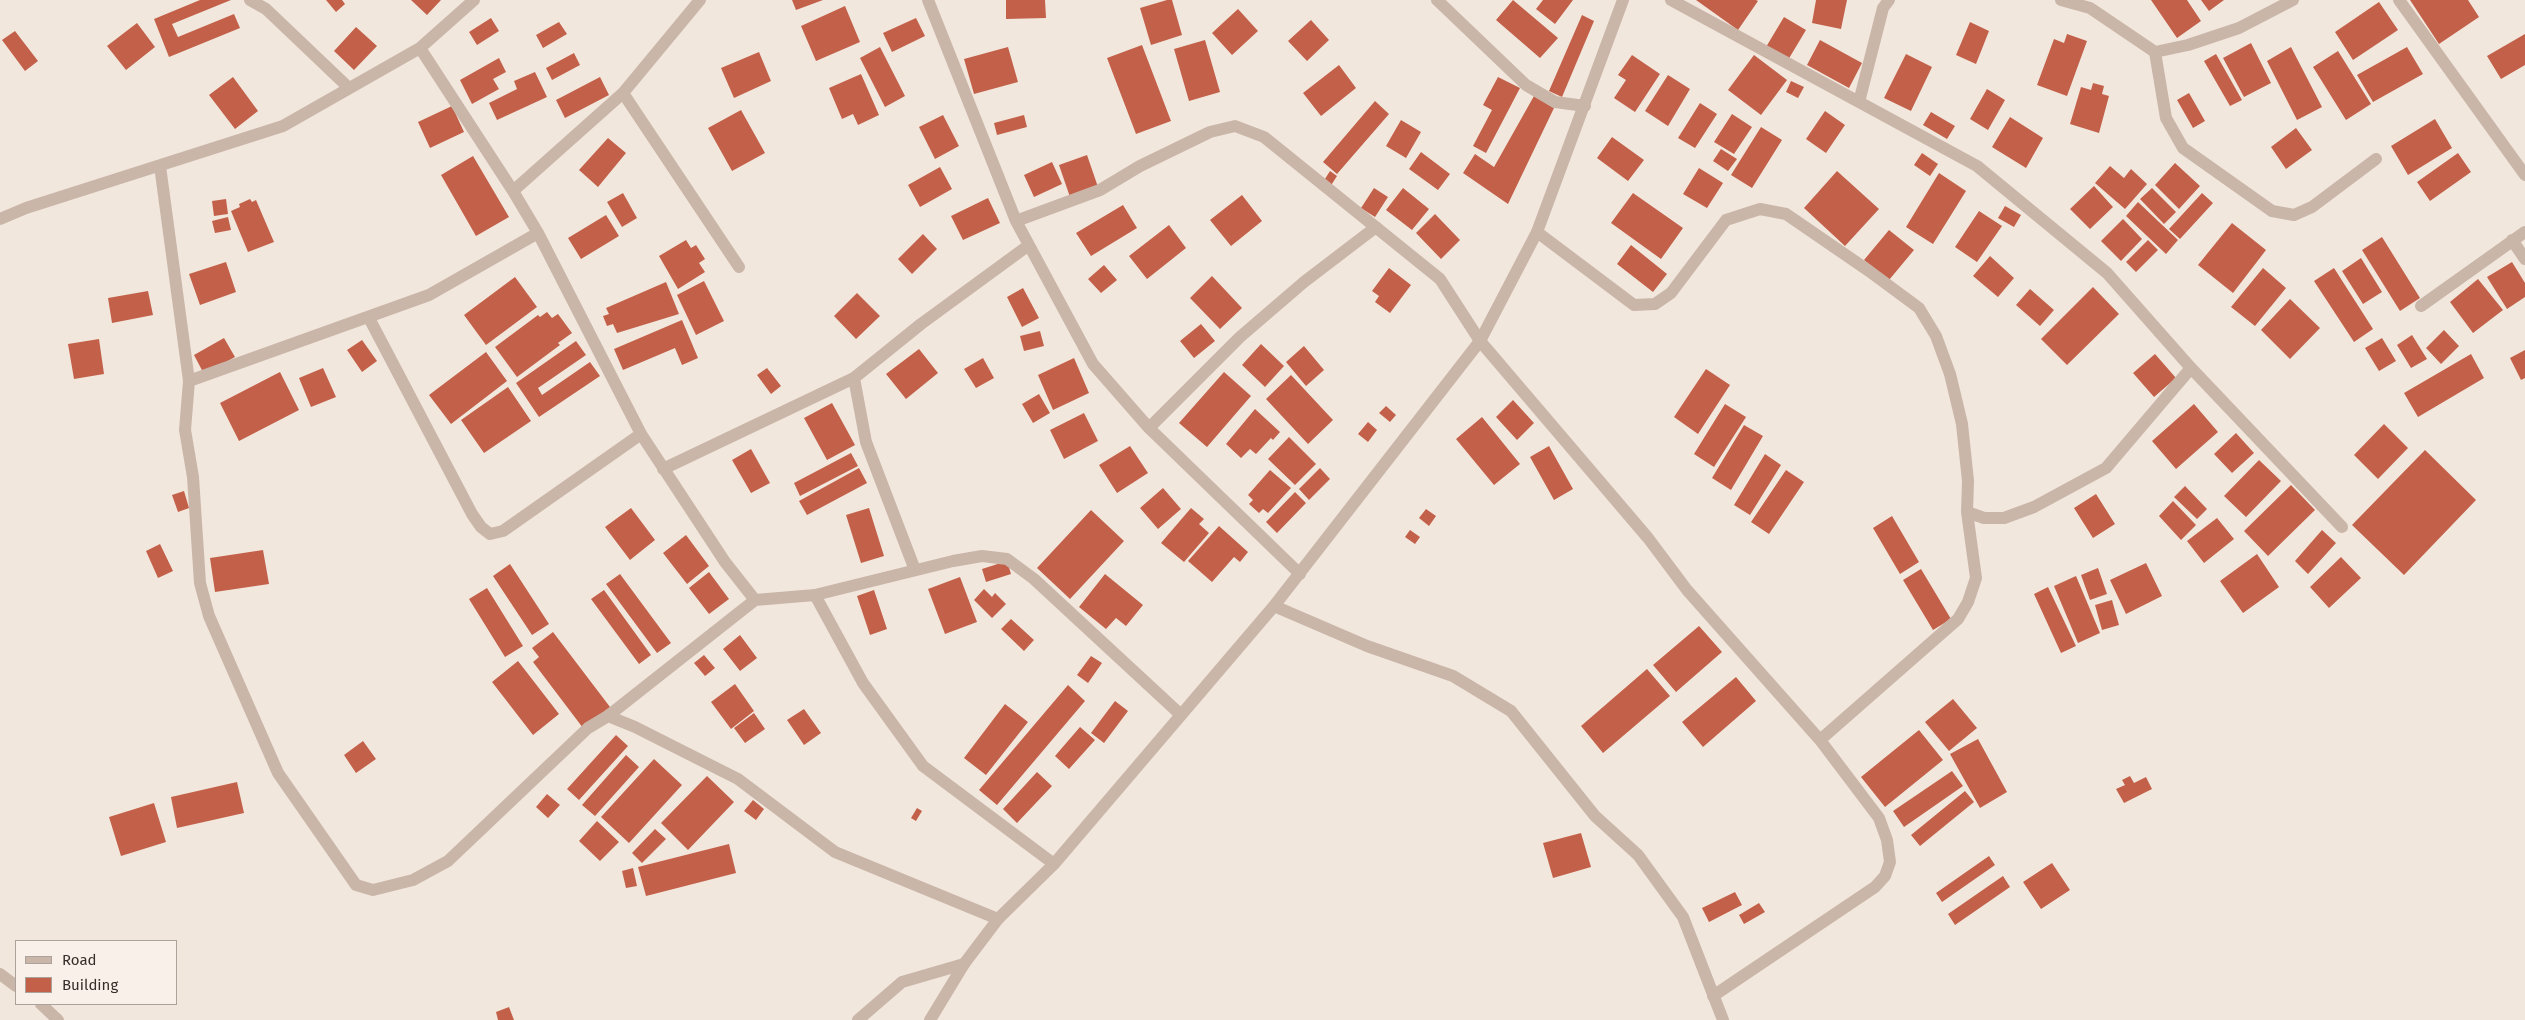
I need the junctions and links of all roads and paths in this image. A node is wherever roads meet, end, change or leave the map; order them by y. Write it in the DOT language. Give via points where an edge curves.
graph roads {
  1 [pos="250,0"];
  2 [pos="474,0"];
  3 [pos="700,0"];
  4 [pos="928,0"];
  5 [pos="1437,0"];
  6 [pos="1623,0"];
  7 [pos="1671,0"];
  8 [pos="1889,0"];
  9 [pos="2061,0"];
  10 [pos="2294,0"];
  11 [pos="2399,0"];
  12 [pos="420,48"];
  13 [pos="2155,52"];
  14 [pos="349,88"];
  15 [pos="623,93"];
  16 [pos="1859,102"];
  17 [pos="1585,106"];
  18 [pos="2376,159"];
  19 [pos="160,166"];
  20 [pos="2525,174"];
  21 [pos="513,191"];
  22 [pos="0,219"];
  23 [pos="1016,221"];
  24 [pos="1376,227"];
  25 [pos="1537,232"];
  26 [pos="2525,232"];
  27 [pos="538,233"];
  28 [pos="2512,240"];
  29 [pos="1029,245"];
  30 [pos="2525,259"];
  31 [pos="739,267"];
  32 [pos="2420,306"];
  33 [pos="369,318"];
  34 [pos="1480,341"];
  35 [pos="2191,368"];
  36 [pos="854,378"];
  37 [pos="189,380"];
  38 [pos="1150,428"];
  39 [pos="641,434"];
  40 [pos="664,469"];
  41 [pos="1967,512"];
  42 [pos="2342,527"];
  43 [pos="915,570"];
  44 [pos="1300,574"];
  45 [pos="815,595"];
  46 [pos="755,600"];
  47 [pos="1274,606"];
  48 [pos="1181,715"];
  49 [pos="608,716"];
  50 [pos="1820,740"];
  51 [pos="1054,864"];
  52 [pos="998,919"];
  53 [pos="964,964"];
  54 [pos="0,974"];
  55 [pos="15,985"];
  56 [pos="1713,996"];
  57 [pos="42,1005"];
  58 [pos="58,1020"];
  59 [pos="858,1020"];
  60 [pos="930,1020"];
  61 [pos="1722,1020"];
  1 -- 14 [label="street" via="266,9"];
  2 -- 12 [label="street"];
  3 -- 15 [label="street"];
  4 -- 23 [label="street"];
  5 -- 17 [label="street" via="1526,84 1556,102"];
  6 -- 17 [label="street"];
  7 -- 16 [label="street"];
  8 -- 16 [label="street" via="1883,8"];
  9 -- 13 [label="street" via="2090,8"];
  10 -- 13 [label="street" via="2239,28"];
  11 -- 20 [label="street"];
  12 -- 14 [label="street"];
  12 -- 21 [label="street"];
  13 -- 18 [label="street" via="2166,118 2182,148 2272,211 2294,215 2312,207"];
  14 -- 19 [label="street" via="283,126"];
  15 -- 21 [label="street"];
  15 -- 31 [label="street"];
  16 -- 35 [label="street" via="1977,166 2107,273"];
  17 -- 25 [label="street"];
  19 -- 22 [label="street"];
  19 -- 37 [label="street"];
  21 -- 27 [label="street"];
  23 -- 24 [label="street" via="1100,190 1140,166 1210,132 1235,126 1264,137"];
  23 -- 29 [label="street"];
  24 -- 34 [label="street" via="1440,279"];
  24 -- 38 [label="street" via="1304,282 1240,337"];
  25 -- 34 [label="street"];
  25 -- 41 [label="street" via="1634,305 1655,304 1671,293 1726,220 1760,209 1786,214 1919,308 1936,336 1950,374 1962,424 1968,482"];
  26 -- 28 [label="street"];
  27 -- 33 [label="street" via="429,295"];
  27 -- 39 [label="street"];
  28 -- 30 [label="street"];
  28 -- 32 [label="street"];
  29 -- 36 [label="street"];
  29 -- 38 [label="street" via="1094,364"];
  33 -- 37 [label="street"];
  33 -- 39 [label="street" via="472,514 481,528 490,534 503,531"];
  34 -- 44 [label="street"];
  34 -- 50 [label="street" via="1648,538 1687,590"];
  35 -- 41 [label="street" via="2106,468 2034,507 2004,518 1984,518"];
  35 -- 42 [label="street"];
  36 -- 40 [label="street"];
  36 -- 43 [label="street" via="866,442"];
  37 -- 49 [label="street" via="185,430 193,477 200,583 210,616 278,773 356,885 373,890 413,880 448,861 588,728"];
  38 -- 44 [label="street"];
  39 -- 40 [label="street"];
  40 -- 46 [label="street" via="725,562"];
  41 -- 50 [label="street" via="1976,578 1958,619"];
  43 -- 45 [label="street"];
  43 -- 48 [label="street" via="982,556 1007,559 1034,579"];
  44 -- 47 [label="street"];
  45 -- 46 [label="street"];
  45 -- 51 [label="street" via="862,683 923,766"];
  46 -- 49 [label="street"];
  47 -- 48 [label="street"];
  47 -- 56 [label="street" via="1367,646 1453,676 1511,711 1595,816 1638,855 1683,917"];
  48 -- 51 [label="street"];
  49 -- 52 [label="street" via="738,779 835,852"];
  50 -- 56 [label="street" via="1879,818 1890,862 1885,876 1876,887"];
  51 -- 52 [label="street"];
  52 -- 53 [label="street"];
  53 -- 59 [label="street" via="902,982"];
  53 -- 60 [label="street"];
  54 -- 55 [label="street"];
  56 -- 61 [label="street"];
  57 -- 58 [label="street"];
}
